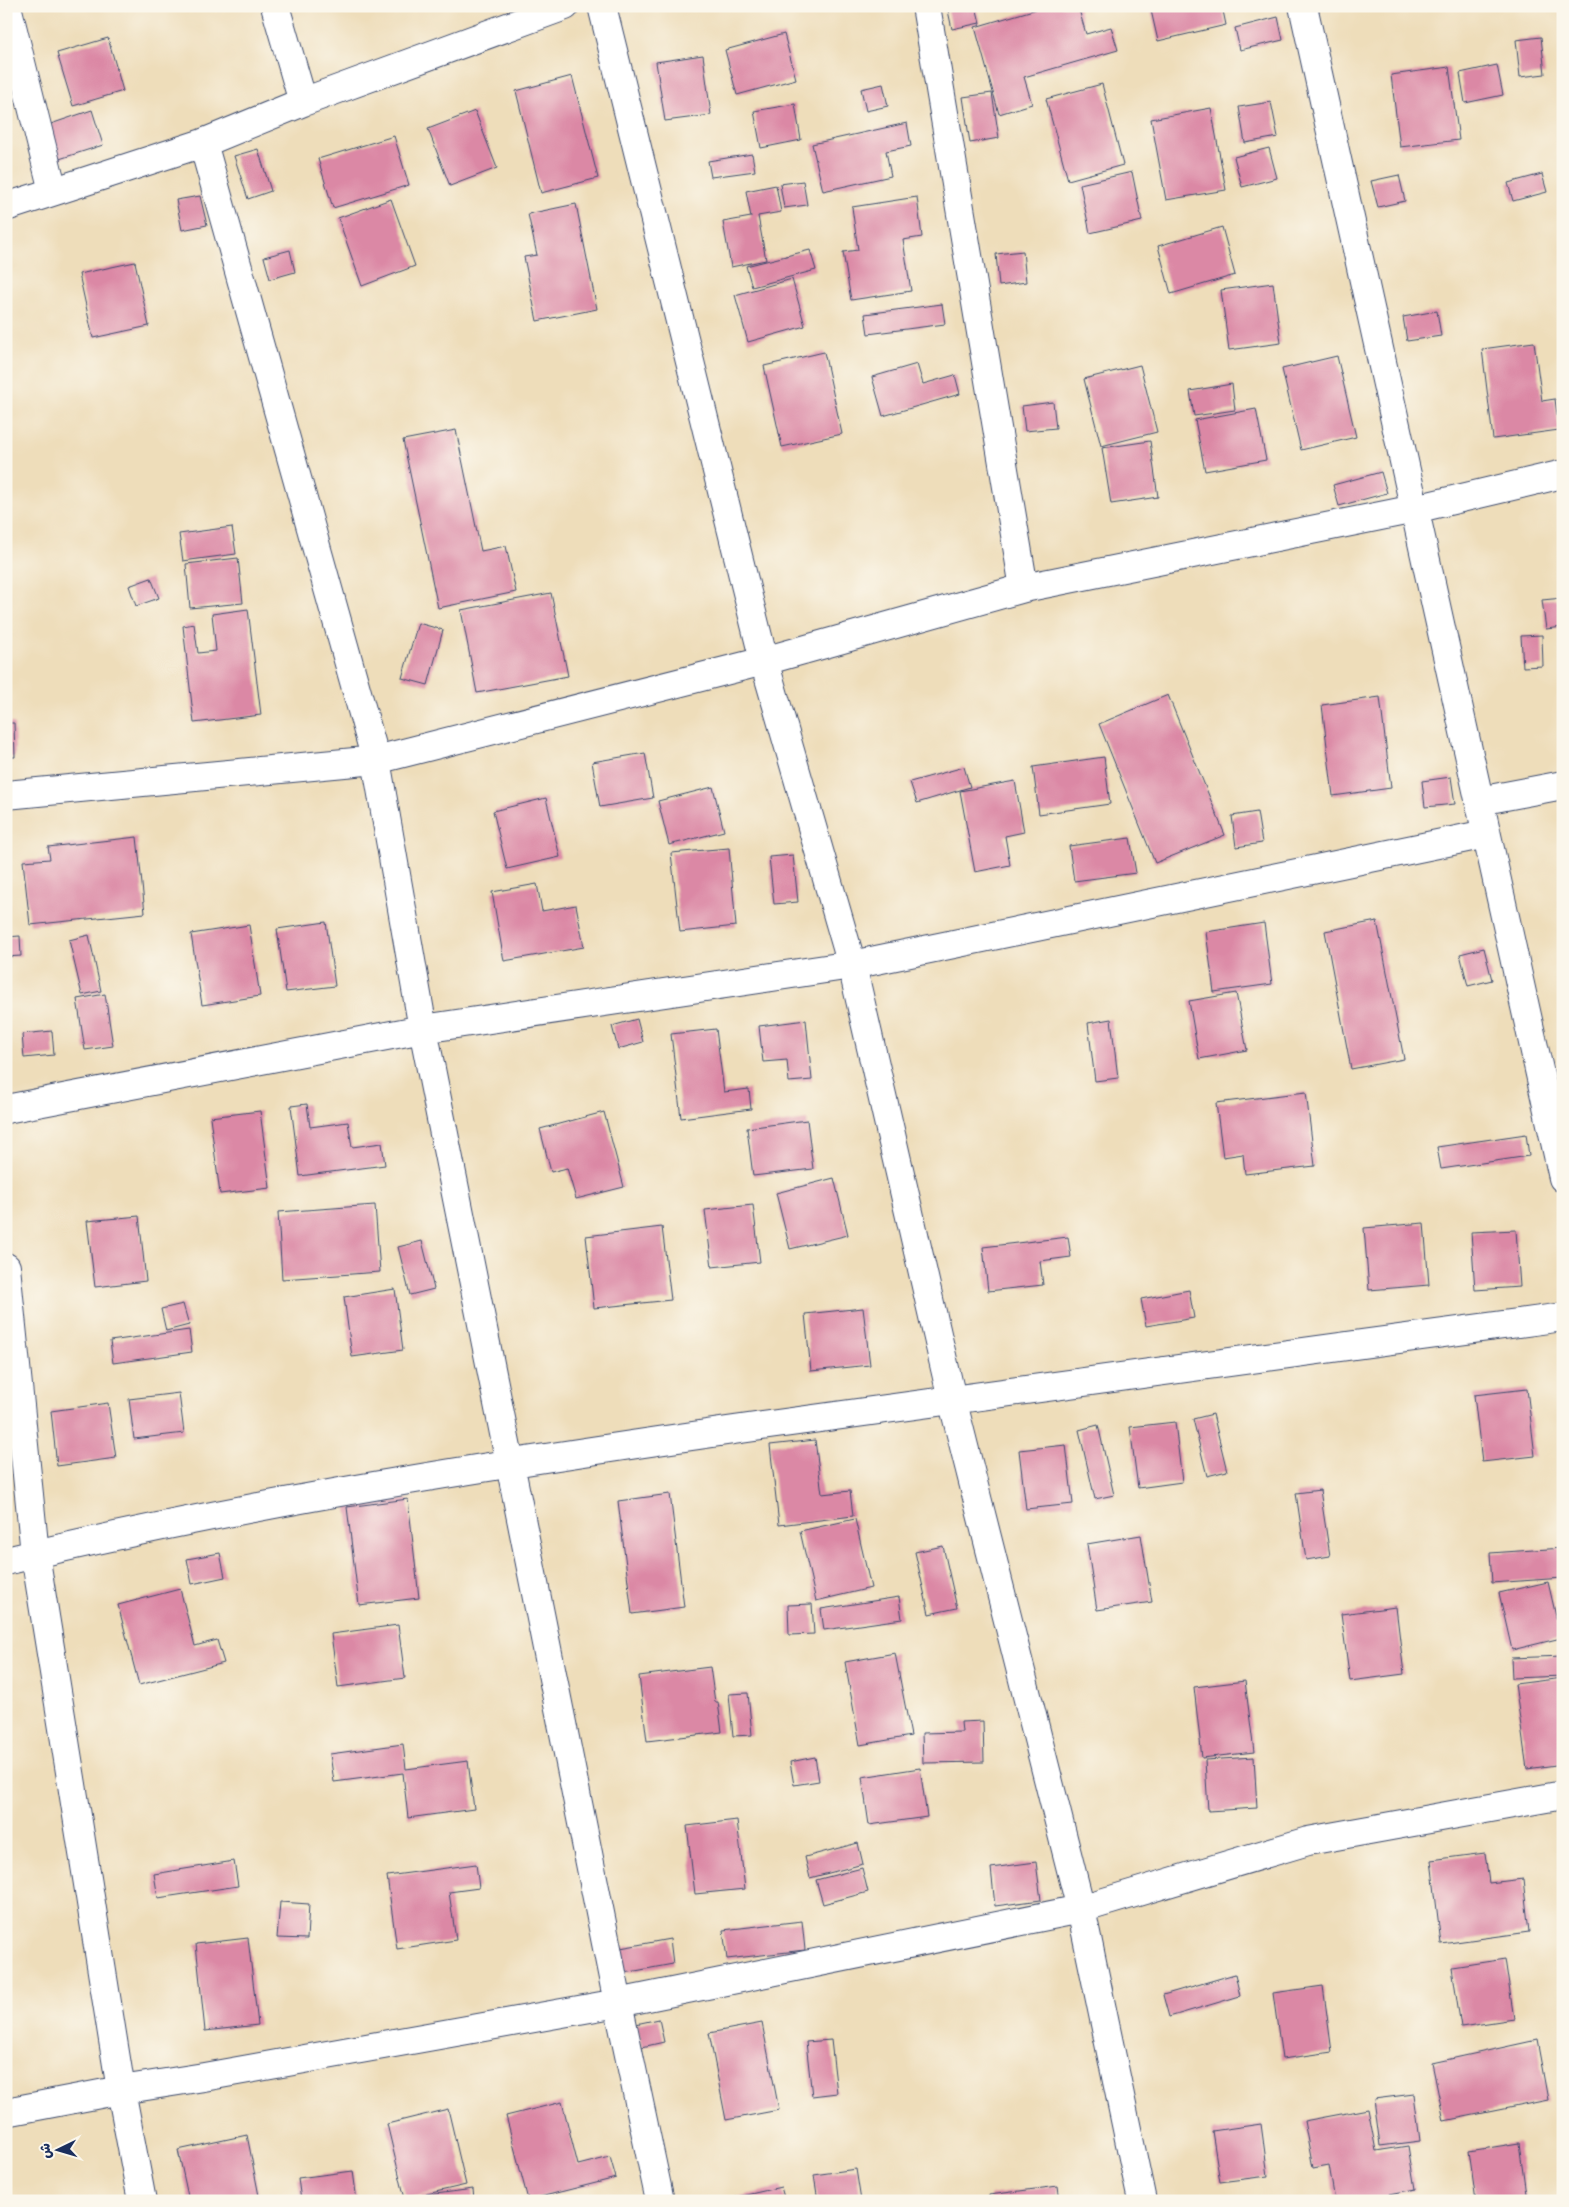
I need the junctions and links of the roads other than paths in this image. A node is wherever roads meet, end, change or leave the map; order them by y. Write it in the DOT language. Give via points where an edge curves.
graph roads {
  1 [pos="7,6"];
  2 [pos="276,6"];
  3 [pos="565,6"];
  4 [pos="602,6"];
  5 [pos="926,6"];
  6 [pos="1303,6"];
  7 [pos="303,102"];
  8 [pos="203,143"];
  9 [pos="54,191"];
  10 [pos="6,207"];
  11 [pos="1563,474"];
  12 [pos="1415,509"];
  13 [pos="1024,588"];
  14 [pos="764,661"];
  15 [pos="376,760"];
  16 [pos="1563,785"];
  17 [pos="6,796"];
  18 [pos="1479,801"];
  19 [pos="1486,834"];
  20 [pos="852,965"];
  21 [pos="423,1029"];
  22 [pos="6,1109"];
  23 [pos="1563,1178"];
  24 [pos="6,1267"];
  25 [pos="1563,1317"];
  26 [pos="952,1399"];
  27 [pos="510,1462"];
  28 [pos="35,1554"];
  29 [pos="6,1561"];
  30 [pos="1563,1795"];
  31 [pos="1081,1909"];
  32 [pos="618,2003"];
  33 [pos="121,2090"];
  34 [pos="6,2112"];
  35 [pos="142,2201"];
  36 [pos="660,2201"];
  37 [pos="1142,2201"];
  1 -- 9 [label="street"];
  2 -- 7 [label="street"];
  3 -- 7 [label="street"];
  4 -- 14 [label="street"];
  5 -- 13 [label="street"];
  6 -- 12 [label="street"];
  7 -- 8 [label="street"];
  8 -- 9 [label="street"];
  8 -- 15 [label="street"];
  9 -- 10 [label="street"];
  11 -- 12 [label="street"];
  12 -- 13 [label="street"];
  12 -- 18 [label="street"];
  13 -- 14 [label="street"];
  14 -- 15 [label="street"];
  14 -- 20 [label="street"];
  15 -- 17 [label="street"];
  15 -- 21 [label="street"];
  16 -- 18 [label="street"];
  18 -- 19 [label="street"];
  19 -- 20 [label="street"];
  19 -- 23 [label="street"];
  20 -- 21 [label="street"];
  20 -- 26 [label="street"];
  21 -- 22 [label="street"];
  21 -- 27 [label="street"];
  24 -- 28 [label="street"];
  25 -- 26 [label="street"];
  26 -- 27 [label="street"];
  26 -- 31 [label="street"];
  27 -- 28 [label="street" via="224,1512"];
  27 -- 32 [label="street"];
  28 -- 29 [label="street"];
  28 -- 33 [label="street"];
  30 -- 31 [label="street" via="1308,1841"];
  31 -- 32 [label="street"];
  31 -- 37 [label="street"];
  32 -- 33 [label="street"];
  32 -- 36 [label="street"];
  33 -- 34 [label="street"];
  33 -- 35 [label="street"];
}
